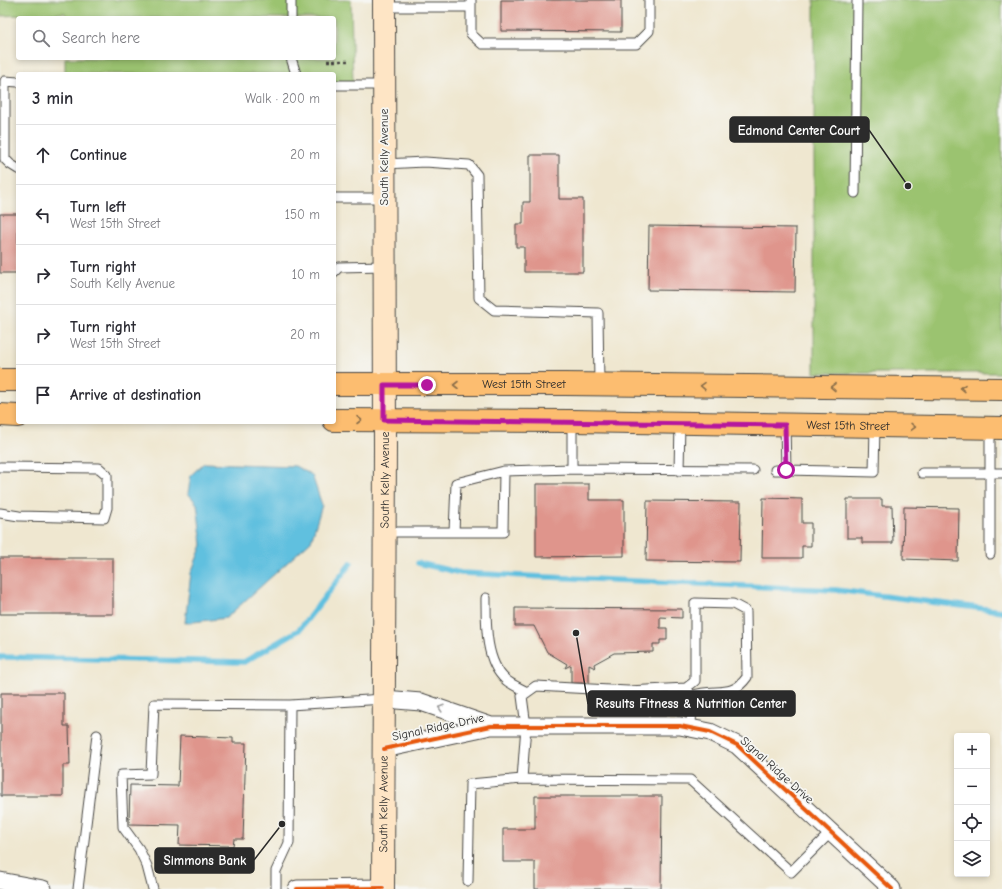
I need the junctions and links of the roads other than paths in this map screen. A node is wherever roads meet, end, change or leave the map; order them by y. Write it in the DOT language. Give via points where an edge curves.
graph roads {
  1 [pos="291,0"];
  2 [pos="649,0"];
  3 [pos="857,0"];
  4 [pos="471,3"];
  5 [pos="384,4"];
  6 [pos="291,16"];
  7 [pos="292,60"];
  8 [pos="295,72"];
  9 [pos="16,82"];
  10 [pos="336,85"];
  11 [pos="384,85"];
  12 [pos="384,164"];
  13 [pos="16,167"];
  14 [pos="855,193"];
  15 [pos="336,198"];
  16 [pos="384,198"];
  17 [pos="384,266"];
  18 [pos="336,270"];
  19 [pos="0,380"];
  20 [pos="16,380"];
  21 [pos="336,384"];
  22 [pos="384,385"];
  23 [pos="599,385"];
  24 [pos="1002,389"];
  25 [pos="0,415"];
  26 [pos="16,416"];
  27 [pos="336,420"];
  28 [pos="384,420"];
  29 [pos="572,422"];
  30 [pos="680,423"];
  31 [pos="785,425"];
  32 [pos="875,426"];
  33 [pos="996,428"];
  34 [pos="0,467"];
  35 [pos="572,469"];
  36 [pos="753,470"];
  37 [pos="775,470"];
  38 [pos="786,470"];
  39 [pos="504,471"];
  40 [pos="679,471"];
  41 [pos="922,473"];
  42 [pos="990,473"];
  43 [pos="1002,473"];
  44 [pos="0,513"];
  45 [pos="385,532"];
  46 [pos="454,532"];
  47 [pos="990,554"];
  48 [pos="486,598"];
  49 [pos="686,688"];
  50 [pos="527,692"];
  51 [pos="692,696"];
  52 [pos="384,699"];
  53 [pos="290,705"];
  54 [pos="491,726"];
  55 [pos="526,726"];
  56 [pos="691,728"];
  57 [pos="97,735"];
  58 [pos="384,749"];
  59 [pos="522,779"];
  60 [pos="831,832"];
  61 [pos="468,881"];
  62 [pos="0,882"];
  63 [pos="383,888"];
  64 [pos="43,889"];
  65 [pos="78,889"];
  66 [pos="154,889"];
  67 [pos="276,889"];
  68 [pos="297,889"];
  69 [pos="892,889"];
  1 -- 6 [label="lane"];
  2 -- 4 [label="lane" via="649,31 636,44 482,44 471,34"];
  3 -- 14 [label="lane"];
  4 -- 5 [label="lane"];
  5 -- 11 [label="main road, South Kelly Avenue"];
  7 -- 8 [label="lane"];
  9 -- 13 [label="lane" via="5,81 5,158"];
  10 -- 11 [label="lane"];
  11 -- 12 [label="main road, South Kelly Avenue"];
  12 -- 16 [label="main road, South Kelly Avenue"];
  12 -- 23 [label="lane" via="425,162 469,165 477,176 479,298 494,310 598,313"];
  15 -- 16 [label="lane"];
  16 -- 17 [label="main road, South Kelly Avenue"];
  17 -- 18 [label="lane" via="339,267"];
  17 -- 22 [label="main road, South Kelly Avenue"];
  19 -- 20 [label="main road"];
  21 -- 22 [label="main road, West 15th Street"];
  23 -- 22 [label="main road, West 15th Street, one-way"];
  22 -- 28 [label="main road, South Kelly Avenue"];
  24 -- 23 [label="main road, West 15th Street, one-way"];
  25 -- 26 [label="main road"];
  27 -- 28 [label="main road, West 15th Street, one-way"];
  28 -- 29 [label="main road, West 15th Street"];
  28 -- 45 [label="main road, South Kelly Avenue"];
  29 -- 30 [label="main road, West 15th Street"];
  29 -- 35 [label="lane"];
  30 -- 31 [label="main road, West 15th Street"];
  30 -- 40 [label="lane"];
  31 -- 32 [label="main road, West 15th Street"];
  31 -- 38 [label="lane"];
  32 -- 33 [label="main road, West 15th Street, one-way"];
  32 -- 38 [label="lane" via="874,472"];
  33 -- 42 [label="lane"];
  34 -- 44 [label="lane" via="99,468 107,475 107,508 104,518 19,516"];
  35 -- 39 [label="lane"];
  35 -- 40 [label="lane"];
  36 -- 40 [label="lane"];
  37 -- 38 [label="lane"];
  39 -- 46 [label="lane" via="456,483"];
  39 -- 46 [label="lane" via="503,532"];
  41 -- 42 [label="lane"];
  42 -- 43 [label="lane"];
  42 -- 47 [label="lane"];
  45 -- 46 [label="lane"];
  45 -- 52 [label="main road, South Kelly Avenue"];
  48 -- 50 [label="lane" via="486,631 490,652 499,672 506,680"];
  49 -- 50 [label="lane" via="628,691 536,686"];
  49 -- 51 [label="lane"];
  49 -- 51 [label="lane" via="695,680 695,603 733,604 746,611 747,677 741,686 730,692 703,692"];
  50 -- 55 [label="lane" via="522,696"];
  51 -- 56 [label="lane"];
  52 -- 53 [label="lane"];
  54 -- 52 [label="street, Signal Ridge Drive, one-way" via="421,702"];
  52 -- 58 [label="main road, South Kelly Avenue"];
  53 -- 66 [label="lane" via="154,704 151,774 121,775 123,827 147,866"];
  53 -- 67 [label="lane" via="289,843 276,871"];
  54 -- 55 [label="street, Signal Ridge Drive"];
  54 -- 58 [label="street, Signal Ridge Drive"];
  55 -- 56 [label="street, Signal Ridge Drive"];
  55 -- 59 [label="lane"];
  56 -- 60 [label="street, Signal Ridge Drive" via="710,732 738,745"];
  57 -- 65 [label="lane"];
  58 -- 63 [label="main road, South Kelly Avenue"];
  59 -- 60 [label="lane" via="690,780 792,872"];
  59 -- 61 [label="lane" via="470,784"];
  60 -- 69 [label="street, Signal Ridge Drive"];
  62 -- 64 [label="street"];
  63 -- 68 [label="street"];
}
